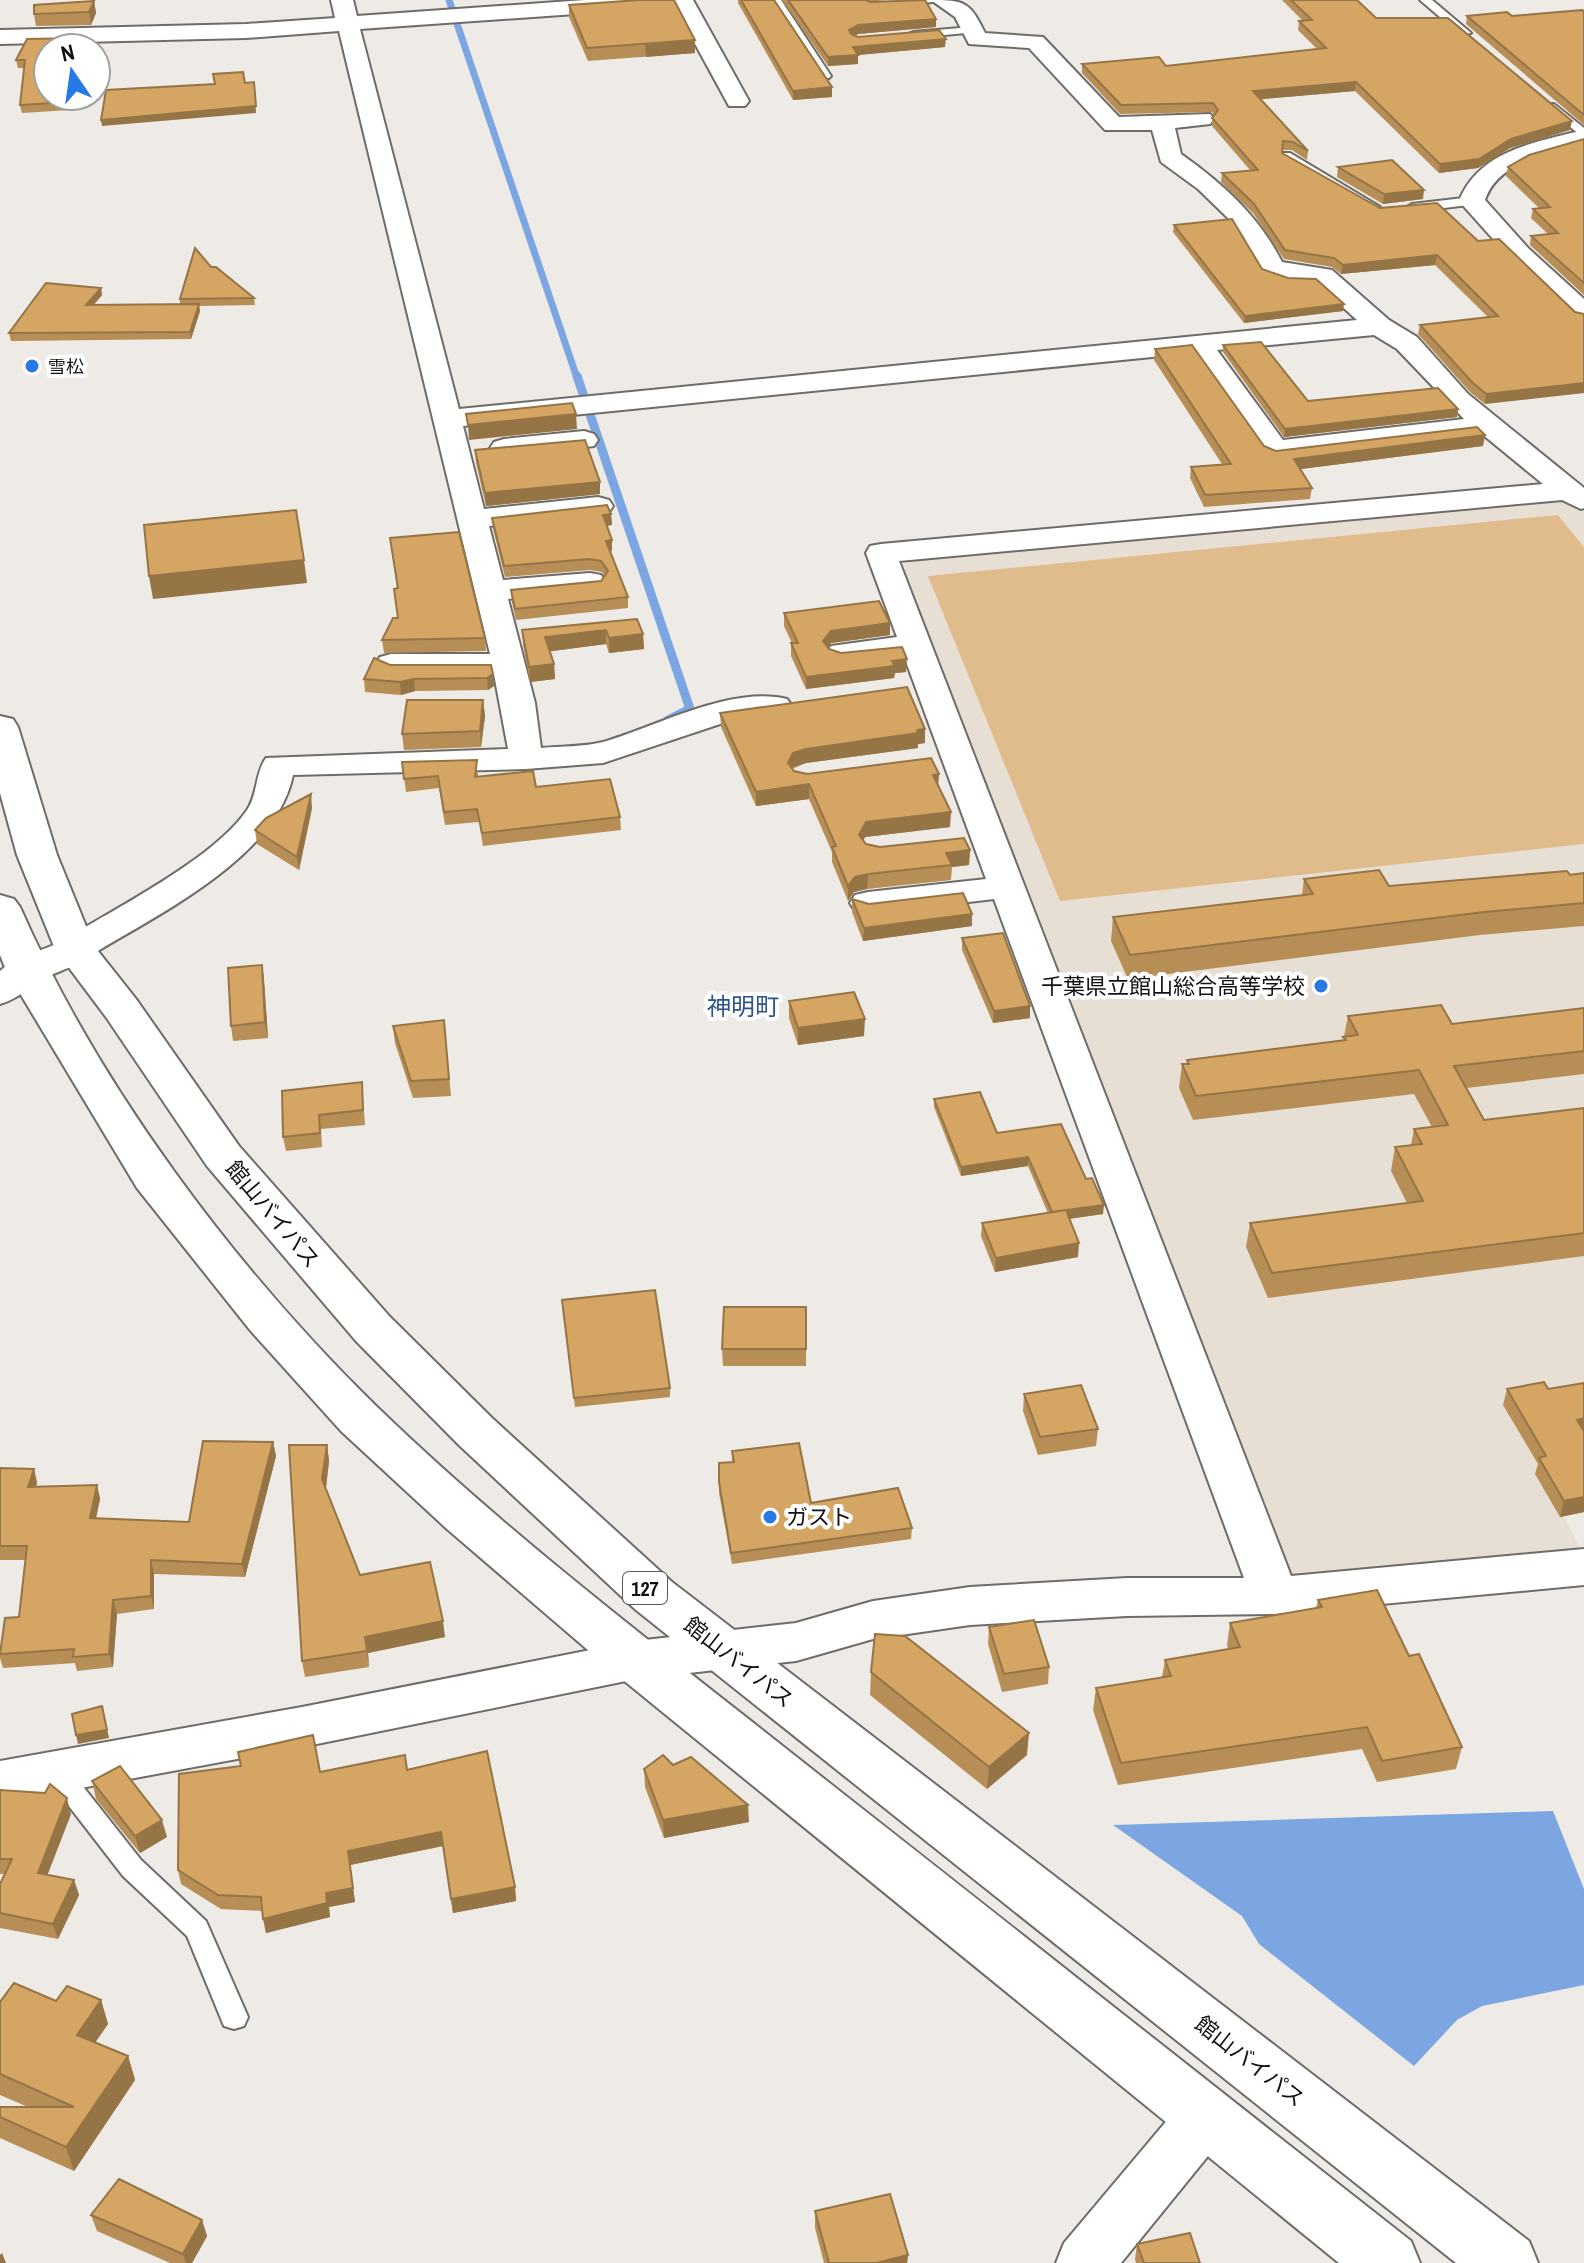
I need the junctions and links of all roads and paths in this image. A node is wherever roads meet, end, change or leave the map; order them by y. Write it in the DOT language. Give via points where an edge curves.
graph roads {
  1 [pos="676,0"];
  2 [pos="682,0"];
  3 [pos="776,0"];
  4 [pos="942,0"];
  5 [pos="1425,0"];
  6 [pos="884,4"];
  7 [pos="346,12"];
  8 [pos="972,30"];
  9 [pos="901,36"];
  10 [pos="0,37"];
  11 [pos="1476,43"];
  12 [pos="825,76"];
  13 [pos="1535,93"];
  14 [pos="737,101"];
  15 [pos="1202,119"];
  16 [pos="1162,122"];
  17 [pos="1584,136"];
  18 [pos="1286,156"];
  19 [pos="1472,201"];
  20 [pos="1584,313"];
  21 [pos="1379,326"];
  22 [pos="1199,344"];
  23 [pos="446,419"];
  24 [pos="1491,424"];
  25 [pos="584,440"];
  26 [pos="456,453"];
  27 [pos="1577,496"];
  28 [pos="598,506"];
  29 [pos="472,519"];
  30 [pos="590,582"];
  31 [pos="489,591"];
  32 [pos="512,643"];
  33 [pos="917,645"];
  34 [pos="842,653"];
  35 [pos="391,664"];
  36 [pos="810,701"];
  37 [pos="0,727"];
  38 [pos="526,759"];
  39 [pos="1007,887"];
  40 [pos="868,903"];
  41 [pos="0,907"];
  42 [pos="75,949"];
  43 [pos="13,981"];
  44 [pos="1584,1567"];
  45 [pos="1275,1596"];
  46 [pos="727,1651"];
  47 [pos="636,1660"];
  48 [pos="57,1772"];
  49 [pos="0,1782"];
  50 [pos="234,2017"];
  51 [pos="1205,2117"];
  52 [pos="1085,2263"];
  53 [pos="1388,2263"];
  54 [pos="1506,2263"];
  1 -- 7 [label="street" via="455,16"];
  2 -- 14 [label="street"];
  3 -- 12 [label="lane"];
  4 -- 6 [label="lane"];
  4 -- 8 [label="street" via="964,13"];
  5 -- 11 [label="lane"];
  7 -- 10 [label="street" via="246,31"];
  7 -- 23 [label="street"];
  8 -- 9 [label="lane"];
  8 -- 16 [label="street" via="977,39 1035,42 1113,125"];
  13 -- 17 [label="lane"];
  15 -- 16 [label="street"];
  16 -- 21 [label="street" via="1170,157 1239,215 1271,267 1287,274 1323,276"];
  17 -- 19 [label="street" via="1505,163 1481,184"];
  18 -- 19 [label="lane" via="1380,211"];
  19 -- 20 [label="street"];
  21 -- 22 [label="street"];
  21 -- 24 [label="street" via="1407,343 1458,400"];
  22 -- 23 [label="street"];
  22 -- 24 [label="street" via="1275,450"];
  23 -- 26 [label="street"];
  24 -- 27 [label="street"];
  25 -- 26 [label="street"];
  26 -- 29 [label="street"];
  27 -- 33 [label="street" via="881,553"];
  28 -- 29 [label="street"];
  29 -- 31 [label="street"];
  30 -- 31 [label="street"];
  31 -- 32 [label="street"];
  32 -- 35 [label="street"];
  32 -- 38 [label="street" via="503,704"];
  33 -- 34 [label="street"];
  33 -- 39 [label="street" via="916,688 973,838"];
  36 -- 38 [label="street" via="721,713 617,751"];
  37 -- 42 [label="main road, 館山バイパス / 127" via="33,843"];
  38 -- 42 [label="street" via="278,765 262,815 234,842"];
  39 -- 40 [label="street"];
  39 -- 45 [label="street"];
  41 -- 43 [label="main road"];
  42 -- 43 [label="main road"];
  42 -- 46 [label="main road, 館山バイパス / 127" via="223,1156 373,1329 654,1596"];
  43 -- 47 [label="main road" via="153,1177 267,1318 358,1418"];
  44 -- 45 [label="street"];
  45 -- 46 [label="street" via="970,1606"];
  46 -- 47 [label="street"];
  46 -- 54 [label="main road, 館山バイパス / 127"];
  47 -- 48 [label="street"];
  47 -- 51 [label="main road"];
  48 -- 49 [label="street"];
  48 -- 50 [label="lane" via="132,1868 197,1929"];
  51 -- 52 [label="street"];
  51 -- 53 [label="main road"];
}
